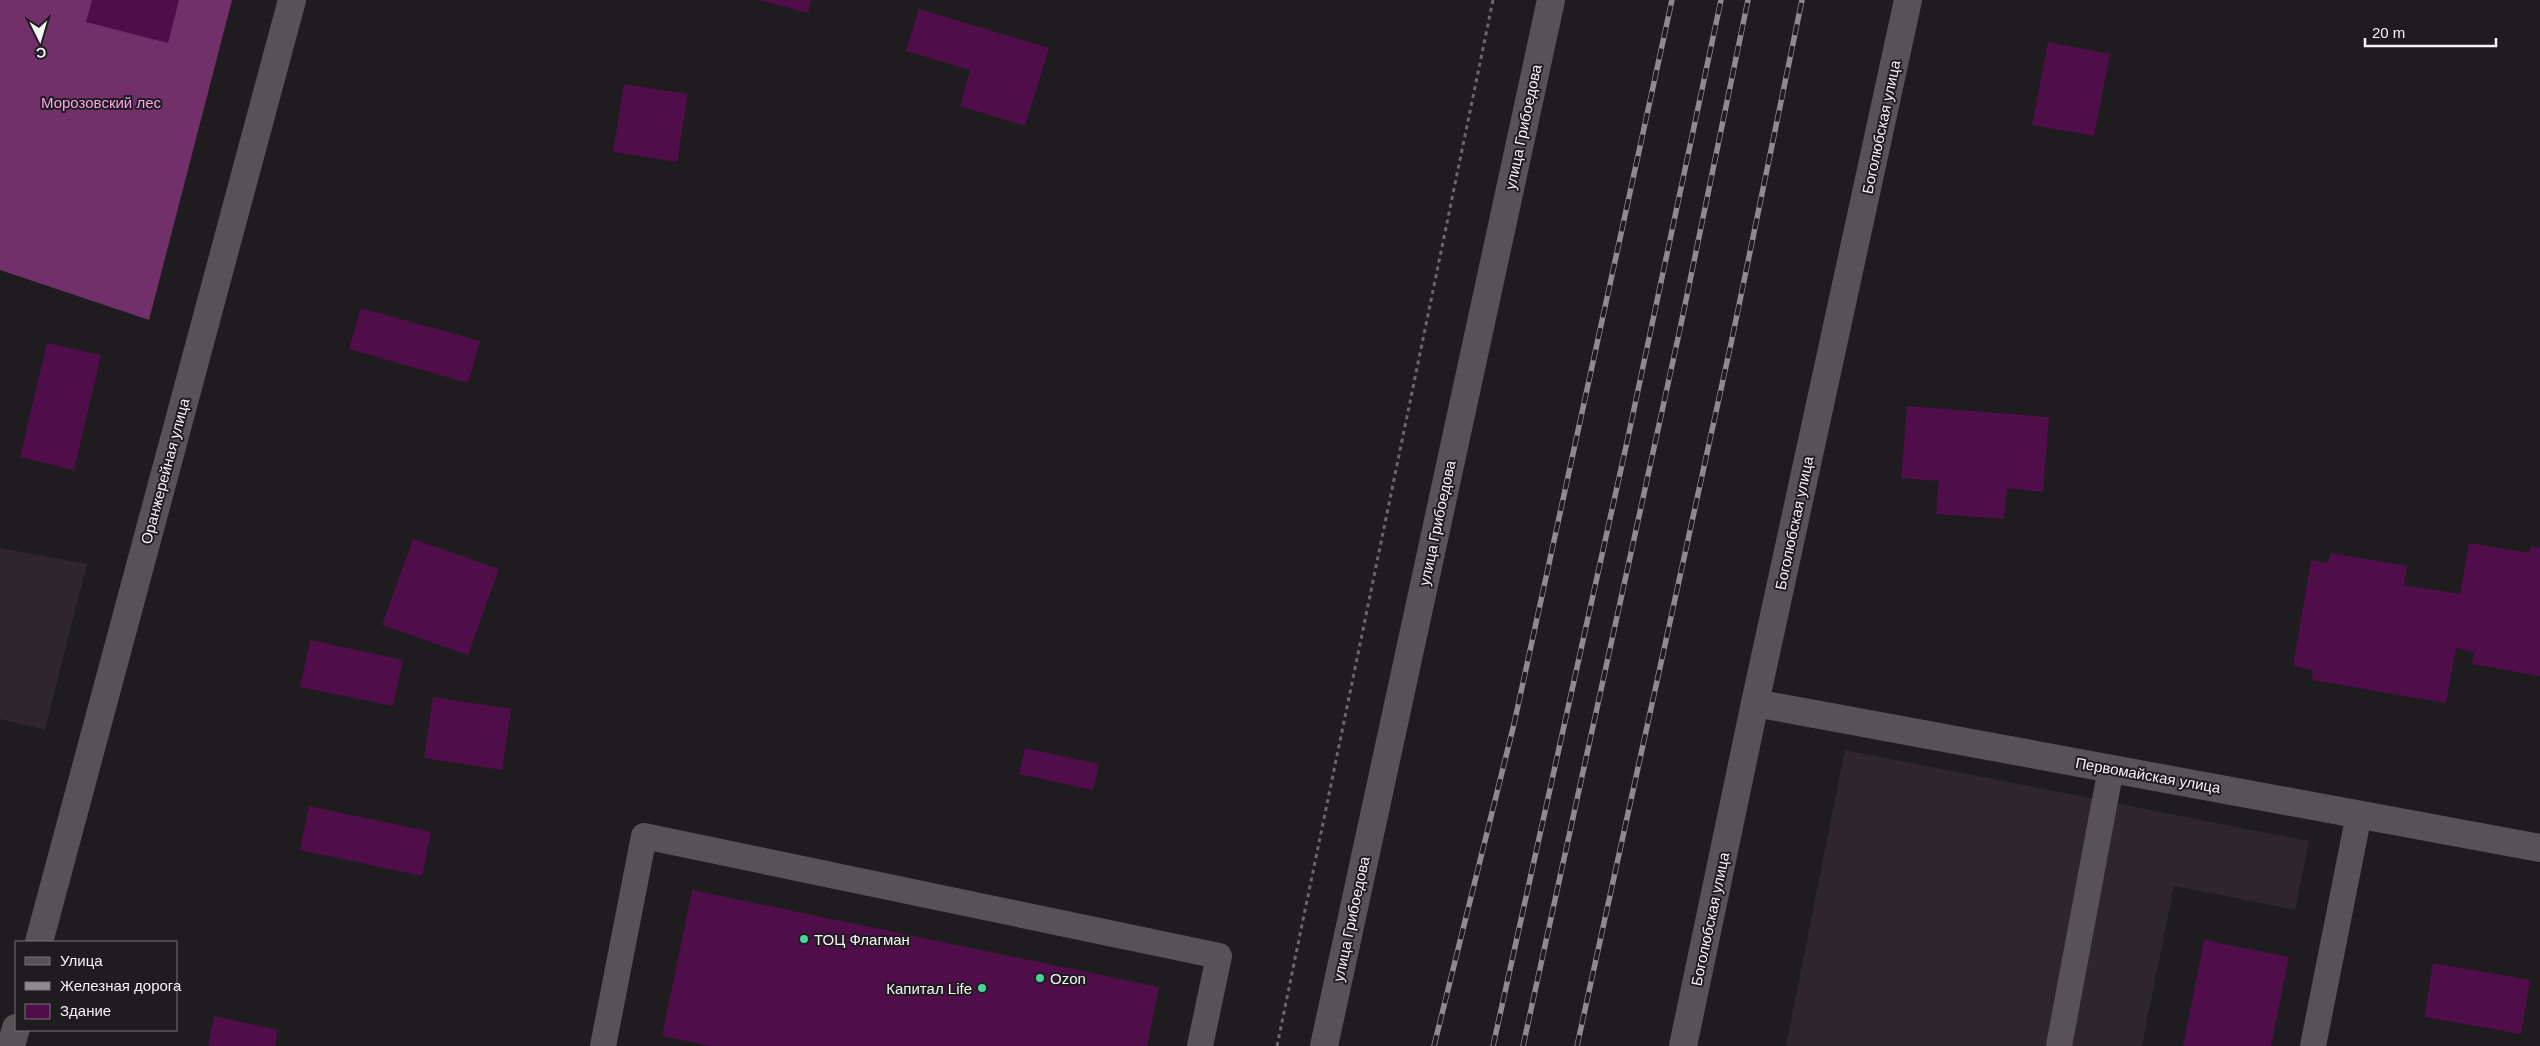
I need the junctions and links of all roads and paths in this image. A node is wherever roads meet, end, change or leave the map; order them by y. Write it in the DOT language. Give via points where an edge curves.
graph roads {
  1 [pos="292,0"];
  2 [pos="1494,0"];
  3 [pos="1551,0"];
  4 [pos="1908,0"];
  5 [pos="1755,703"];
  6 [pos="2111,768"];
  7 [pos="2359,814"];
  8 [pos="2540,848"];
  9 [pos="39,941"];
  10 [pos="15,1031"];
  11 [pos="11,1046"];
  12 [pos="603,1046"];
  13 [pos="1200,1046"];
  14 [pos="1277,1046"];
  15 [pos="1324,1046"];
  16 [pos="1683,1046"];
  17 [pos="2059,1046"];
  18 [pos="2313,1046"];
  1 -- 9 [label="street, Оранжерейная улица"];
  2 -- 14 [label="path"];
  3 -- 15 [label="street, улица Грибоедова"];
  4 -- 5 [label="street, Боголюбская улица"];
  5 -- 6 [label="street, Первомайская улица"];
  5 -- 16 [label="street, Боголюбская улица"];
  6 -- 7 [label="street, Первомайская улица"];
  6 -- 17 [label="lane"];
  7 -- 8 [label="street, Первомайская улица"];
  7 -- 18 [label="lane"];
  10 -- 11 [label="street"];
  12 -- 13 [label="lane" via="644,836 1219,956"];
}
